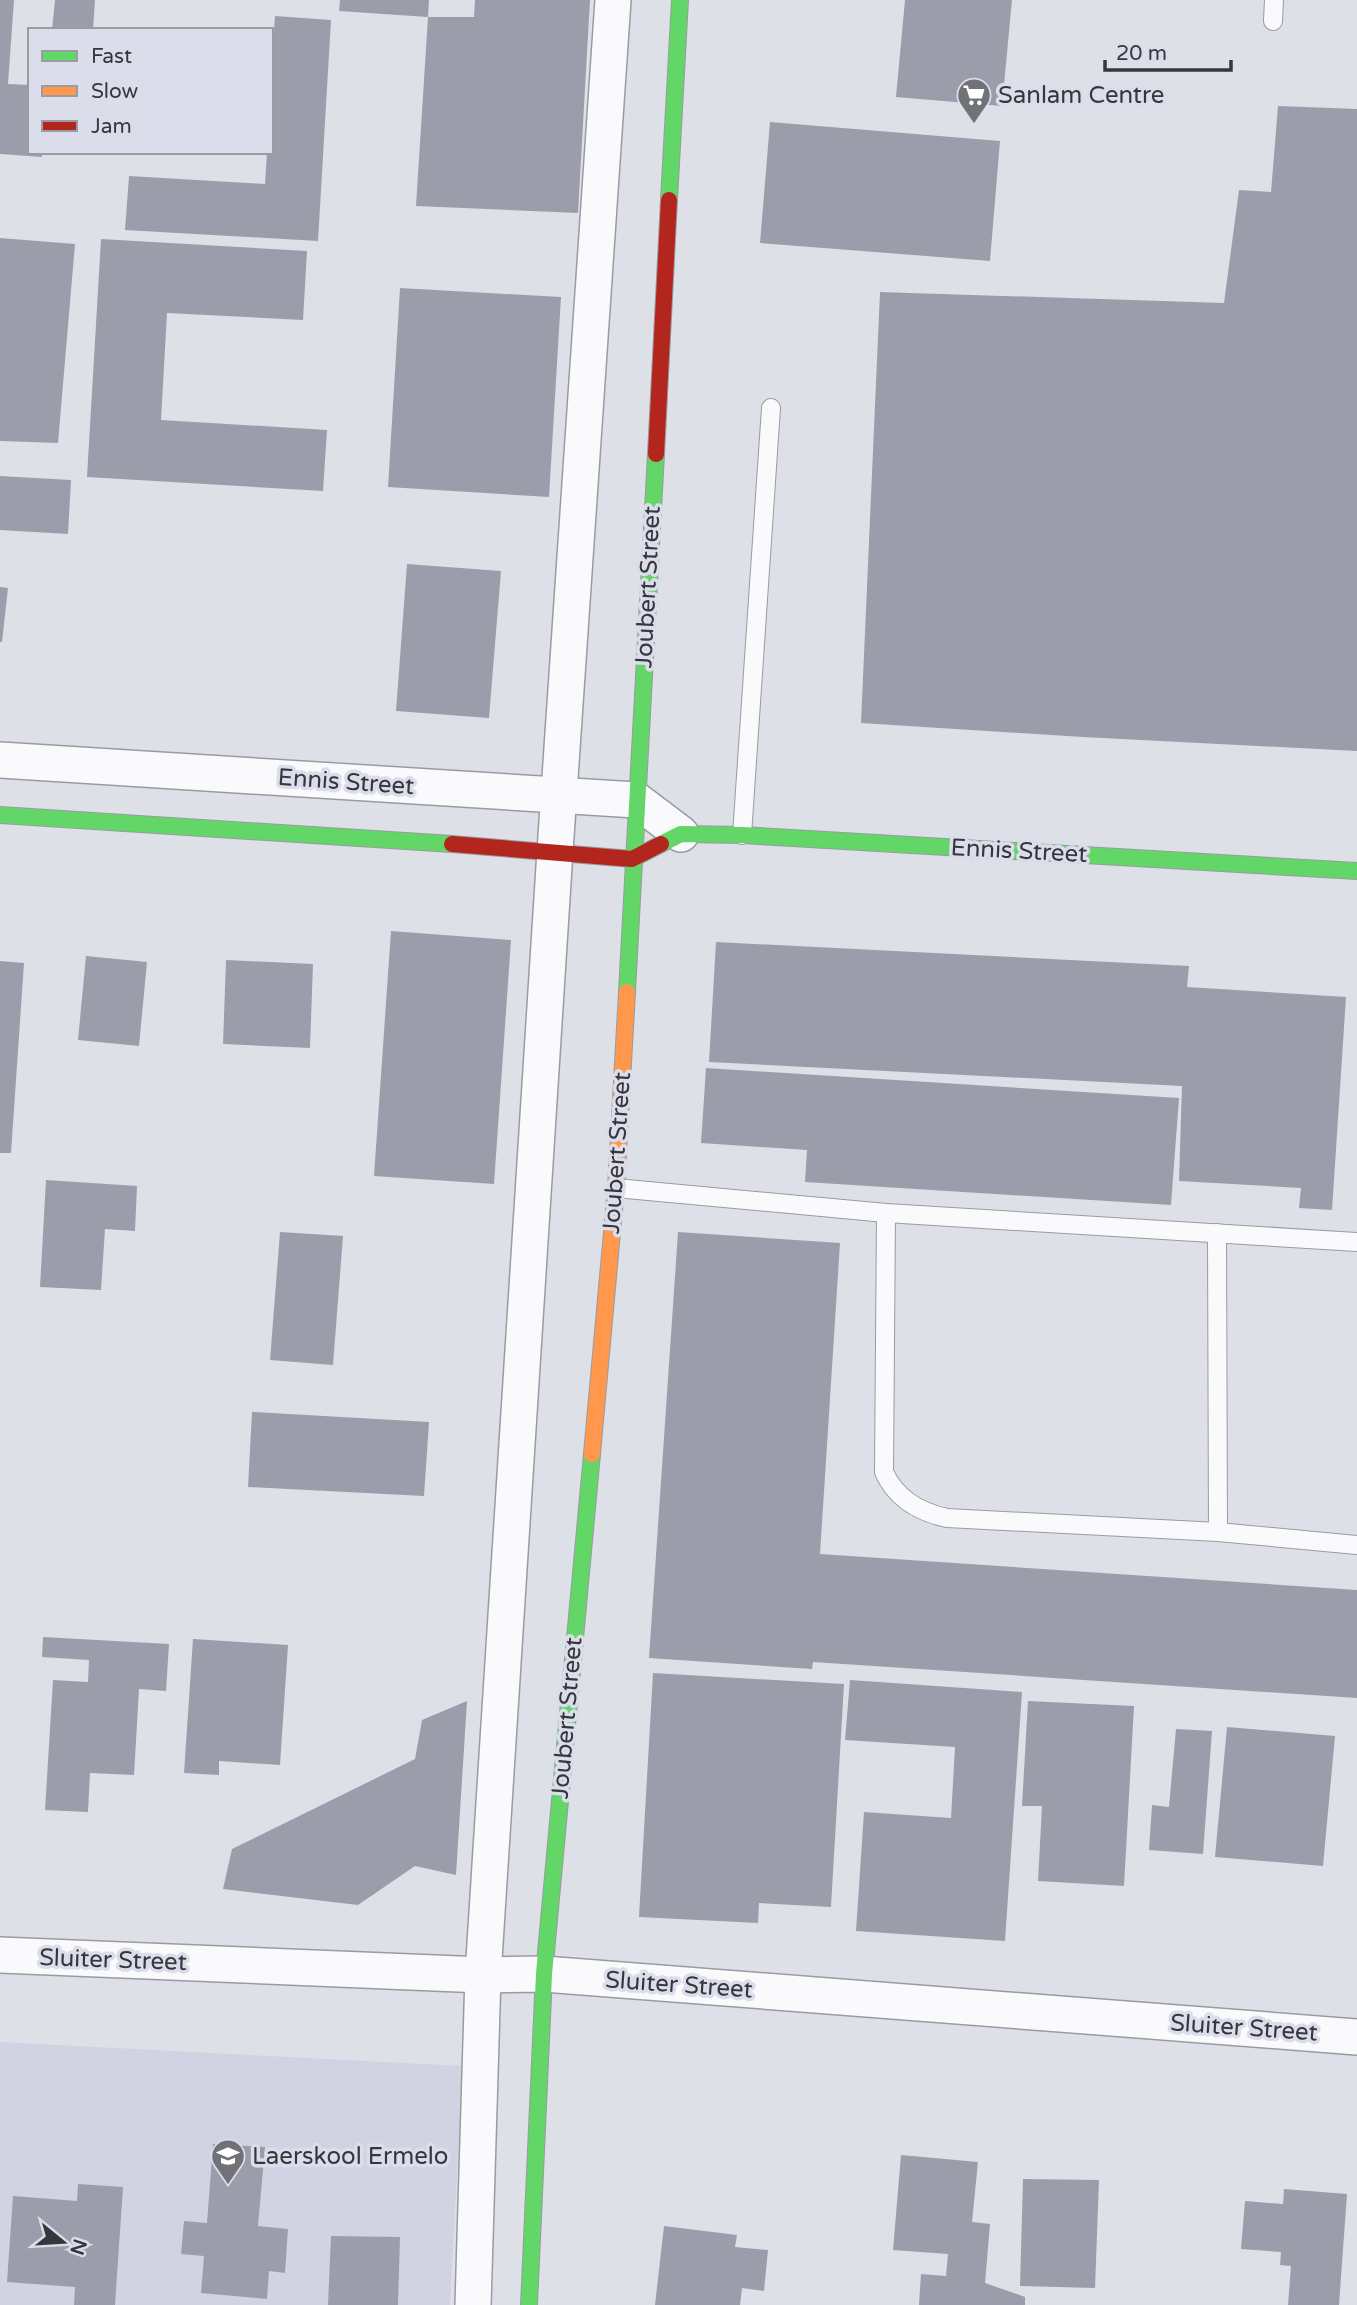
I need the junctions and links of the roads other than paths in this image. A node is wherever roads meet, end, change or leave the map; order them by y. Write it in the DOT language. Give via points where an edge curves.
graph roads {
  1 [pos="613,0"];
  2 [pos="680,0"];
  3 [pos="1274,0"];
  4 [pos="1273,21"];
  5 [pos="771,408"];
  6 [pos="0,760"];
  7 [pos="559,796"];
  8 [pos="636,800"];
  9 [pos="0,815"];
  10 [pos="681,834"];
  11 [pos="742,835"];
  12 [pos="555,851"];
  13 [pos="632,859"];
  14 [pos="1357,871"];
  15 [pos="616,1188"];
  16 [pos="887,1213"];
  17 [pos="1217,1233"];
  18 [pos="1357,1242"];
  19 [pos="1218,1532"];
  20 [pos="1357,1545"];
  21 [pos="0,1955"];
  22 [pos="544,1974"];
  23 [pos="484,1975"];
  24 [pos="1357,2037"];
  25 [pos="473,2305"];
  26 [pos="529,2305"];
  1 -- 7 [label="street"];
  2 -- 8 [label="street, Joubert Street"];
  3 -- 4 [label="lane"];
  5 -- 11 [label="lane"];
  6 -- 7 [label="street, Ennis Street"];
  7 -- 8 [label="street, Ennis Street"];
  7 -- 12 [label="street"];
  8 -- 10 [label="street"];
  8 -- 13 [label="street, Joubert Street"];
  9 -- 12 [label="street"];
  10 -- 11 [label="street, Ennis Street"];
  10 -- 13 [label="street, Ennis Street"];
  11 -- 14 [label="street, Ennis Street"];
  12 -- 13 [label="street"];
  12 -- 23 [label="street"];
  13 -- 15 [label="street, Joubert Street"];
  15 -- 16 [label="lane"];
  15 -- 22 [label="street, Joubert Street"];
  16 -- 17 [label="lane"];
  16 -- 19 [label="lane" via="884,1472 902,1498 947,1518"];
  17 -- 18 [label="lane"];
  17 -- 19 [label="lane"];
  19 -- 20 [label="lane"];
  21 -- 23 [label="street, Sluiter Street"];
  22 -- 23 [label="street, Sluiter Street"];
  22 -- 24 [label="street, Sluiter Street"];
  22 -- 26 [label="street, Joubert Street"];
  23 -- 25 [label="street"];
}
